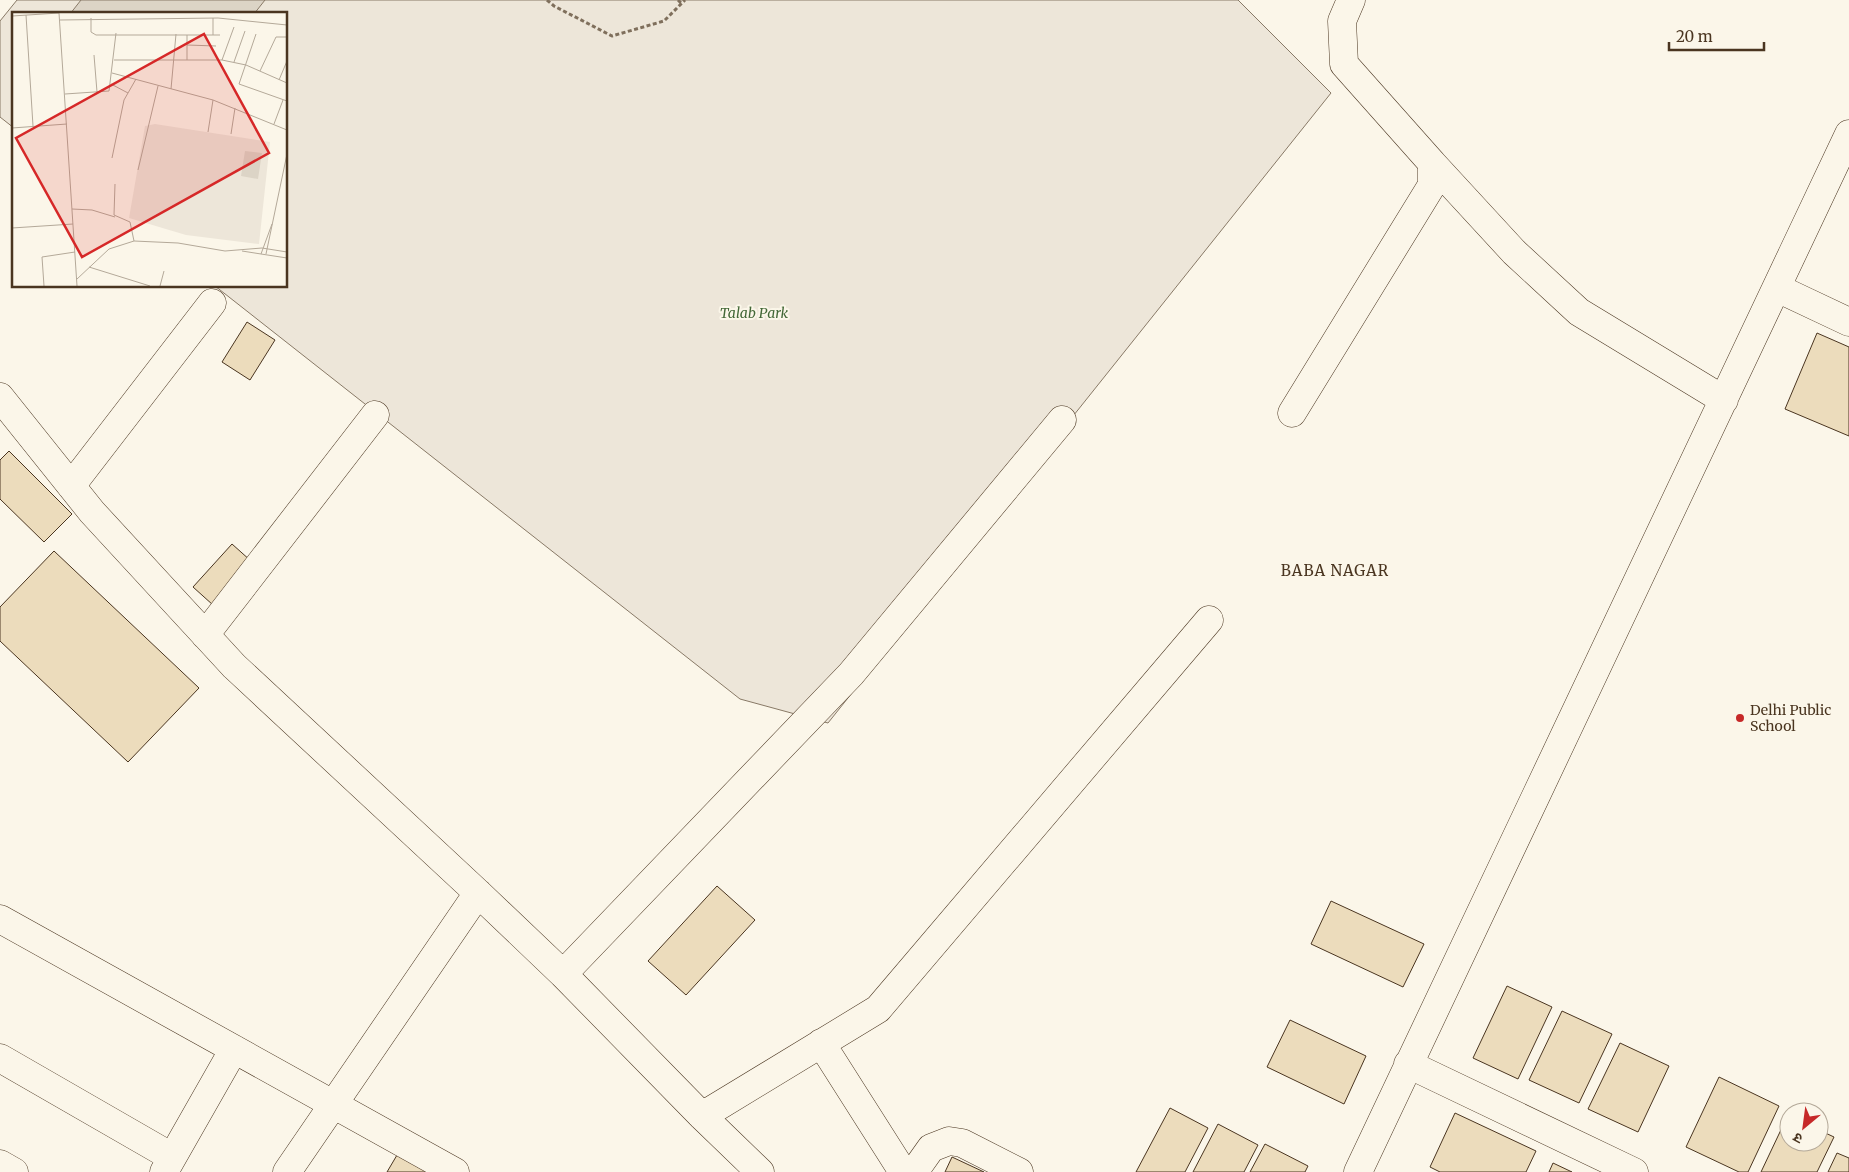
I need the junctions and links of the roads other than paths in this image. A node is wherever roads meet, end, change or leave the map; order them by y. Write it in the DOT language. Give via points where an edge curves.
graph roads {
  1 [pos="1351,0"];
  2 [pos="1849,134"];
  3 [pos="1432,163"];
  4 [pos="1777,288"];
  5 [pos="212,303"];
  6 [pos="1849,322"];
  7 [pos="0,397"];
  8 [pos="1724,400"];
  9 [pos="1292,413"];
  10 [pos="375,415"];
  11 [pos="1062,420"];
  12 [pos="71,486"];
  13 [pos="1209,620"];
  14 [pos="205,635"];
  15 [pos="478,893"];
  16 [pos="0,919"];
  17 [pos="562,974"];
  18 [pos="821,1043"];
  19 [pos="234,1049"];
  20 [pos="0,1058"];
  21 [pos="1408,1064"];
  22 [pos="333,1104"];
  23 [pos="702,1116"];
  24 [pos="0,1164"];
  25 [pos="168,1164"];
  26 [pos="14,1172"];
  27 [pos="287,1172"];
  28 [pos="455,1172"];
  29 [pos="760,1172"];
  30 [pos="903,1172"];
  31 [pos="914,1172"];
  32 [pos="1019,1172"];
  33 [pos="1358,1172"];
  34 [pos="1634,1172"];
  1 -- 3 [label="street" via="1342,21 1344,64"];
  2 -- 4 [label="street"];
  3 -- 8 [label="street" via="1514,252 1579,312"];
  3 -- 9 [label="street" via="1432,185"];
  4 -- 6 [label="street"];
  4 -- 8 [label="street"];
  5 -- 12 [label="street"];
  7 -- 12 [label="street"];
  8 -- 21 [label="street"];
  10 -- 14 [label="street"];
  11 -- 17 [label="street" via="851,674"];
  12 -- 14 [label="street"];
  13 -- 18 [label="street" via="878,1009"];
  14 -- 15 [label="street" via="234,666"];
  15 -- 17 [label="street"];
  15 -- 22 [label="street"];
  16 -- 19 [label="street"];
  17 -- 23 [label="street"];
  18 -- 23 [label="street"];
  18 -- 30 [label="street"];
  19 -- 22 [label="street"];
  19 -- 25 [label="street"];
  20 -- 25 [label="street"];
  21 -- 33 [label="street"];
  21 -- 34 [label="street"];
  22 -- 27 [label="street"];
  22 -- 28 [label="street"];
  23 -- 29 [label="street"];
  24 -- 26 [label="street"];
  31 -- 32 [label="street" via="931,1148 949,1141 962,1143"];
}
